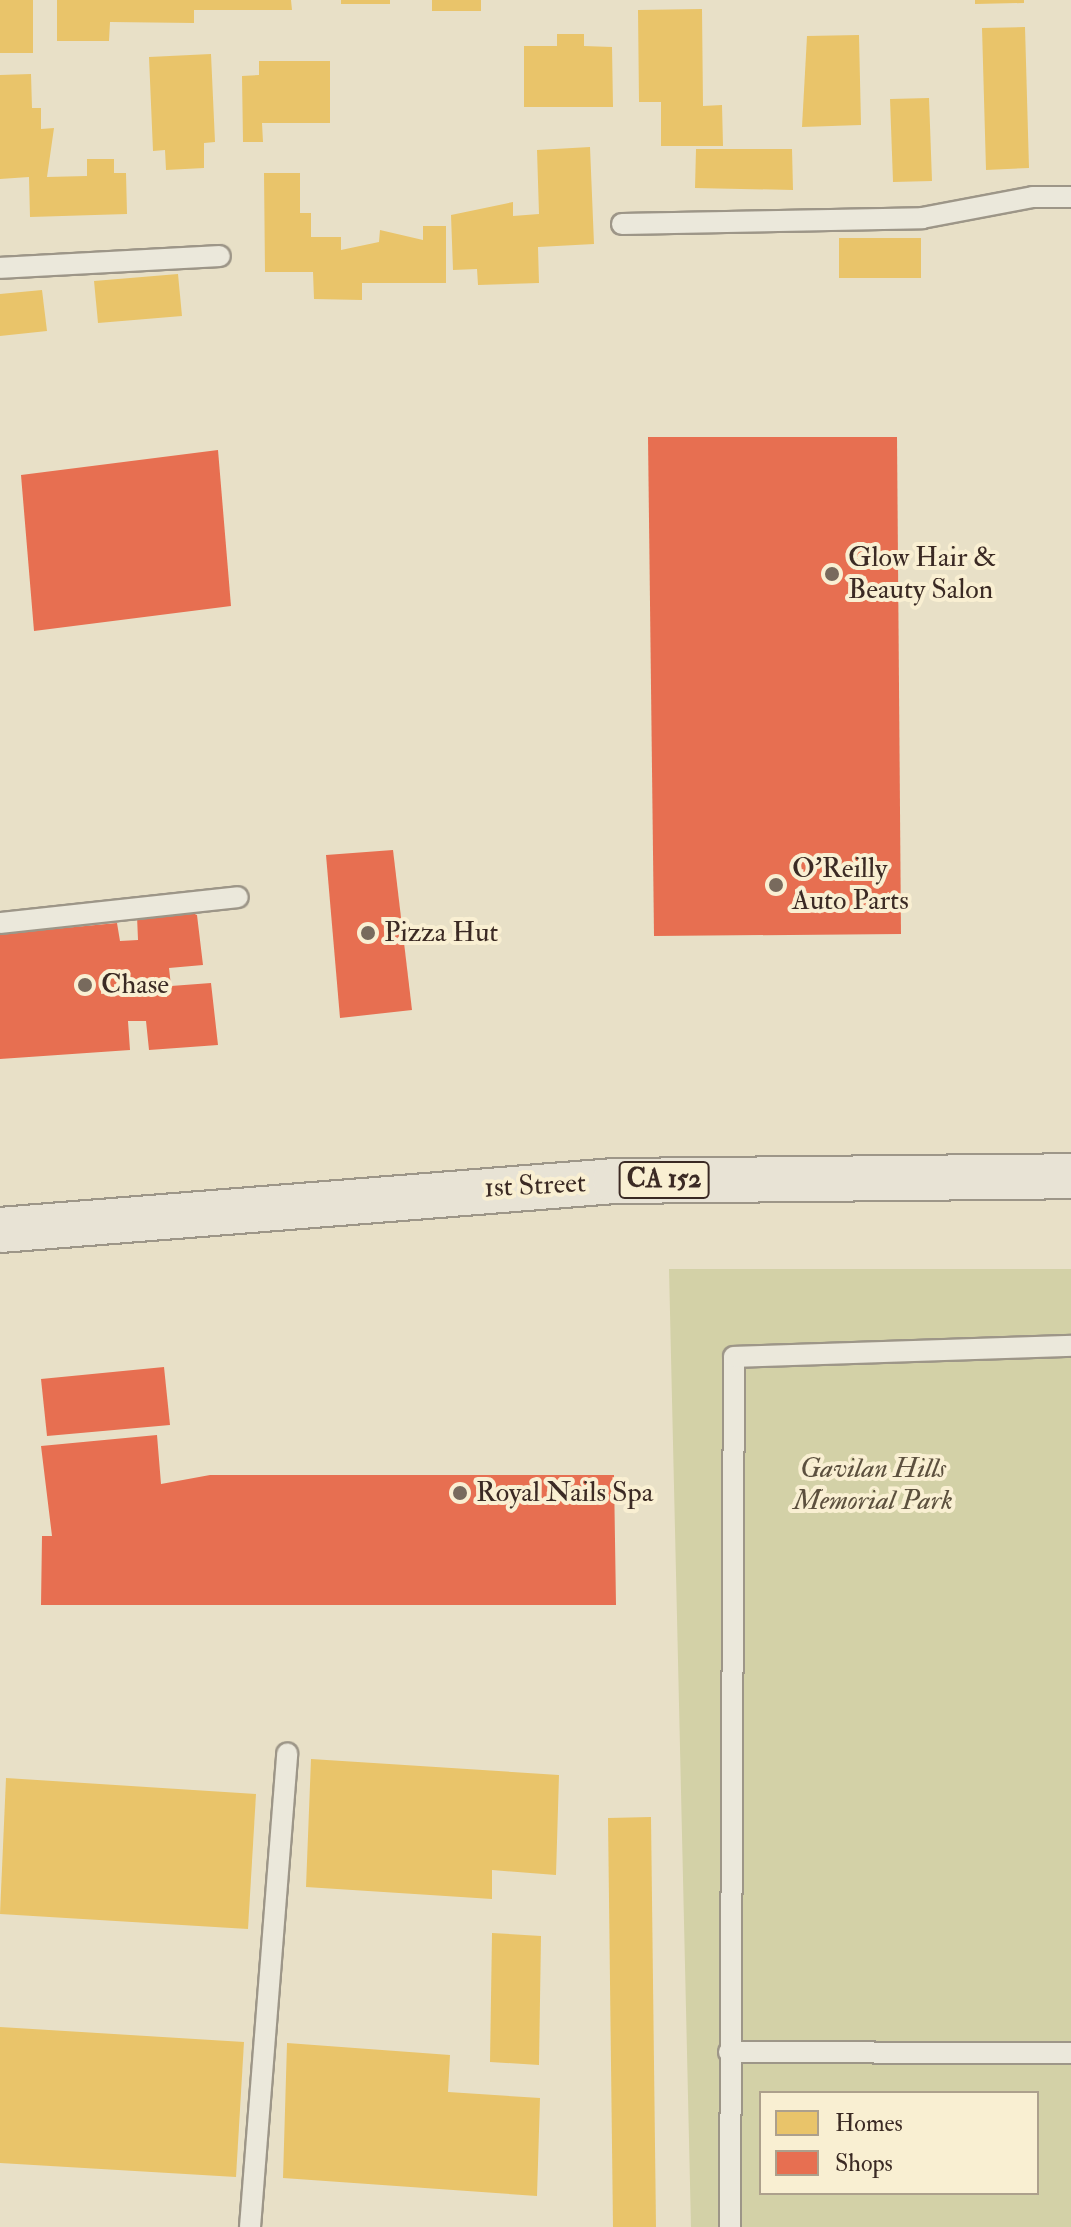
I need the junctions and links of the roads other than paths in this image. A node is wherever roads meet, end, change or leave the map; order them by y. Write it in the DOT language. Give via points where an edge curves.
graph roads {
  1 [pos="1071,197"];
  2 [pos="622,224"];
  3 [pos="220,256"];
  4 [pos="0,268"];
  5 [pos="238,897"];
  6 [pos="0,923"];
  7 [pos="1071,1176"];
  8 [pos="0,1230"];
  9 [pos="1071,1346"];
  10 [pos="287,1753"];
  11 [pos="729,2052"];
  12 [pos="1071,2053"];
  13 [pos="250,2227"];
  14 [pos="730,2227"];
  1 -- 2 [label="lane" via="1033,197 922,218"];
  3 -- 4 [label="lane"];
  5 -- 6 [label="lane"];
  7 -- 8 [label="main road, 1st Street / CA 152" via="615,1181"];
  9 -- 11 [label="lane" via="734,1357"];
  10 -- 13 [label="lane"];
  11 -- 12 [label="lane"];
  11 -- 14 [label="lane"];
}
